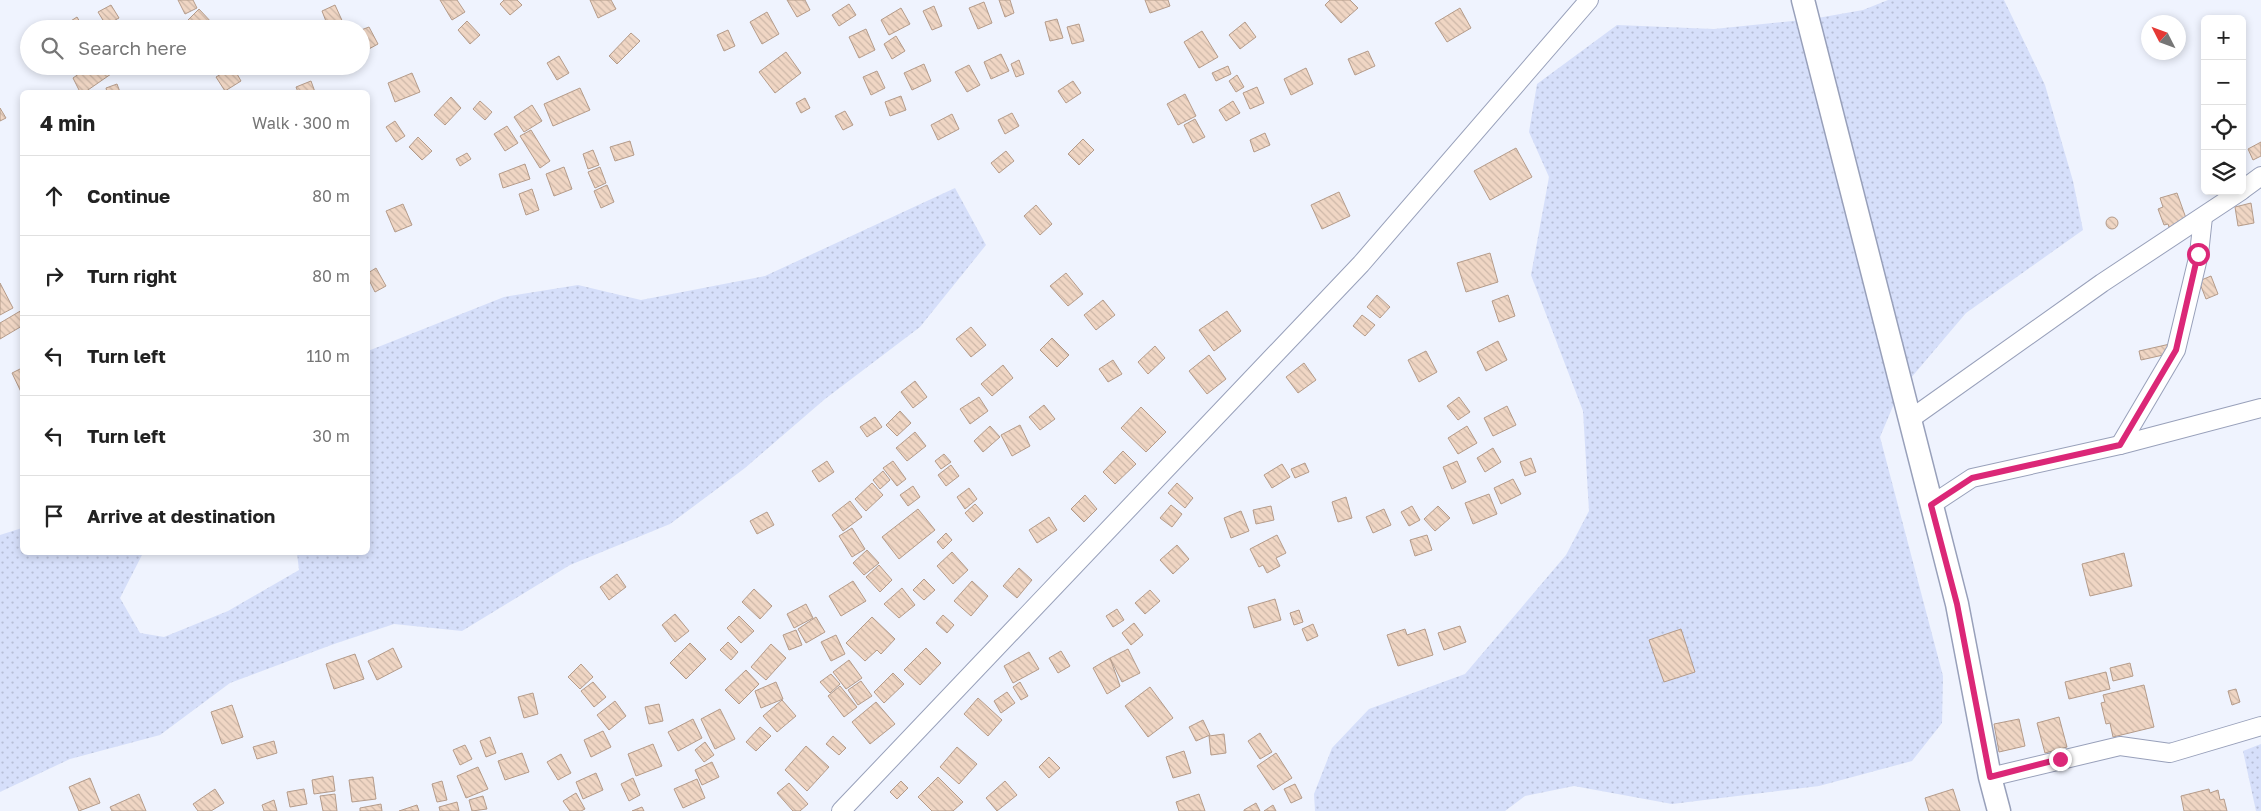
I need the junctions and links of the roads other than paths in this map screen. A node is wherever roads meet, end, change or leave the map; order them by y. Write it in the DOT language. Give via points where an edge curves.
graph roads {
  1 [pos="1589,0"];
  2 [pos="1803,0"];
  3 [pos="2261,176"];
  4 [pos="2246,187"];
  5 [pos="2235,195"];
  6 [pos="2203,216"];
  7 [pos="2261,408"];
  8 [pos="1910,420"];
  9 [pos="2120,445"];
  10 [pos="1931,505"];
  11 [pos="2261,726"];
  12 [pos="1990,777"];
  13 [pos="840,811"];
  14 [pos="1999,811"];
  1 -- 13 [label="street" via="1361,264"];
  2 -- 8 [label="main road"];
  3 -- 4 [label="street"];
  5 -- 6 [label="street"];
  6 -- 8 [label="street" via="2102,283"];
  6 -- 9 [label="street" via="2198,254 2176,350"];
  7 -- 9 [label="street"];
  8 -- 10 [label="main road"];
  9 -- 10 [label="street" via="1972,478"];
  10 -- 12 [label="main road" via="1957,604"];
  11 -- 12 [label="street" via="2170,753 2120,746"];
  12 -- 14 [label="main road"];
}
